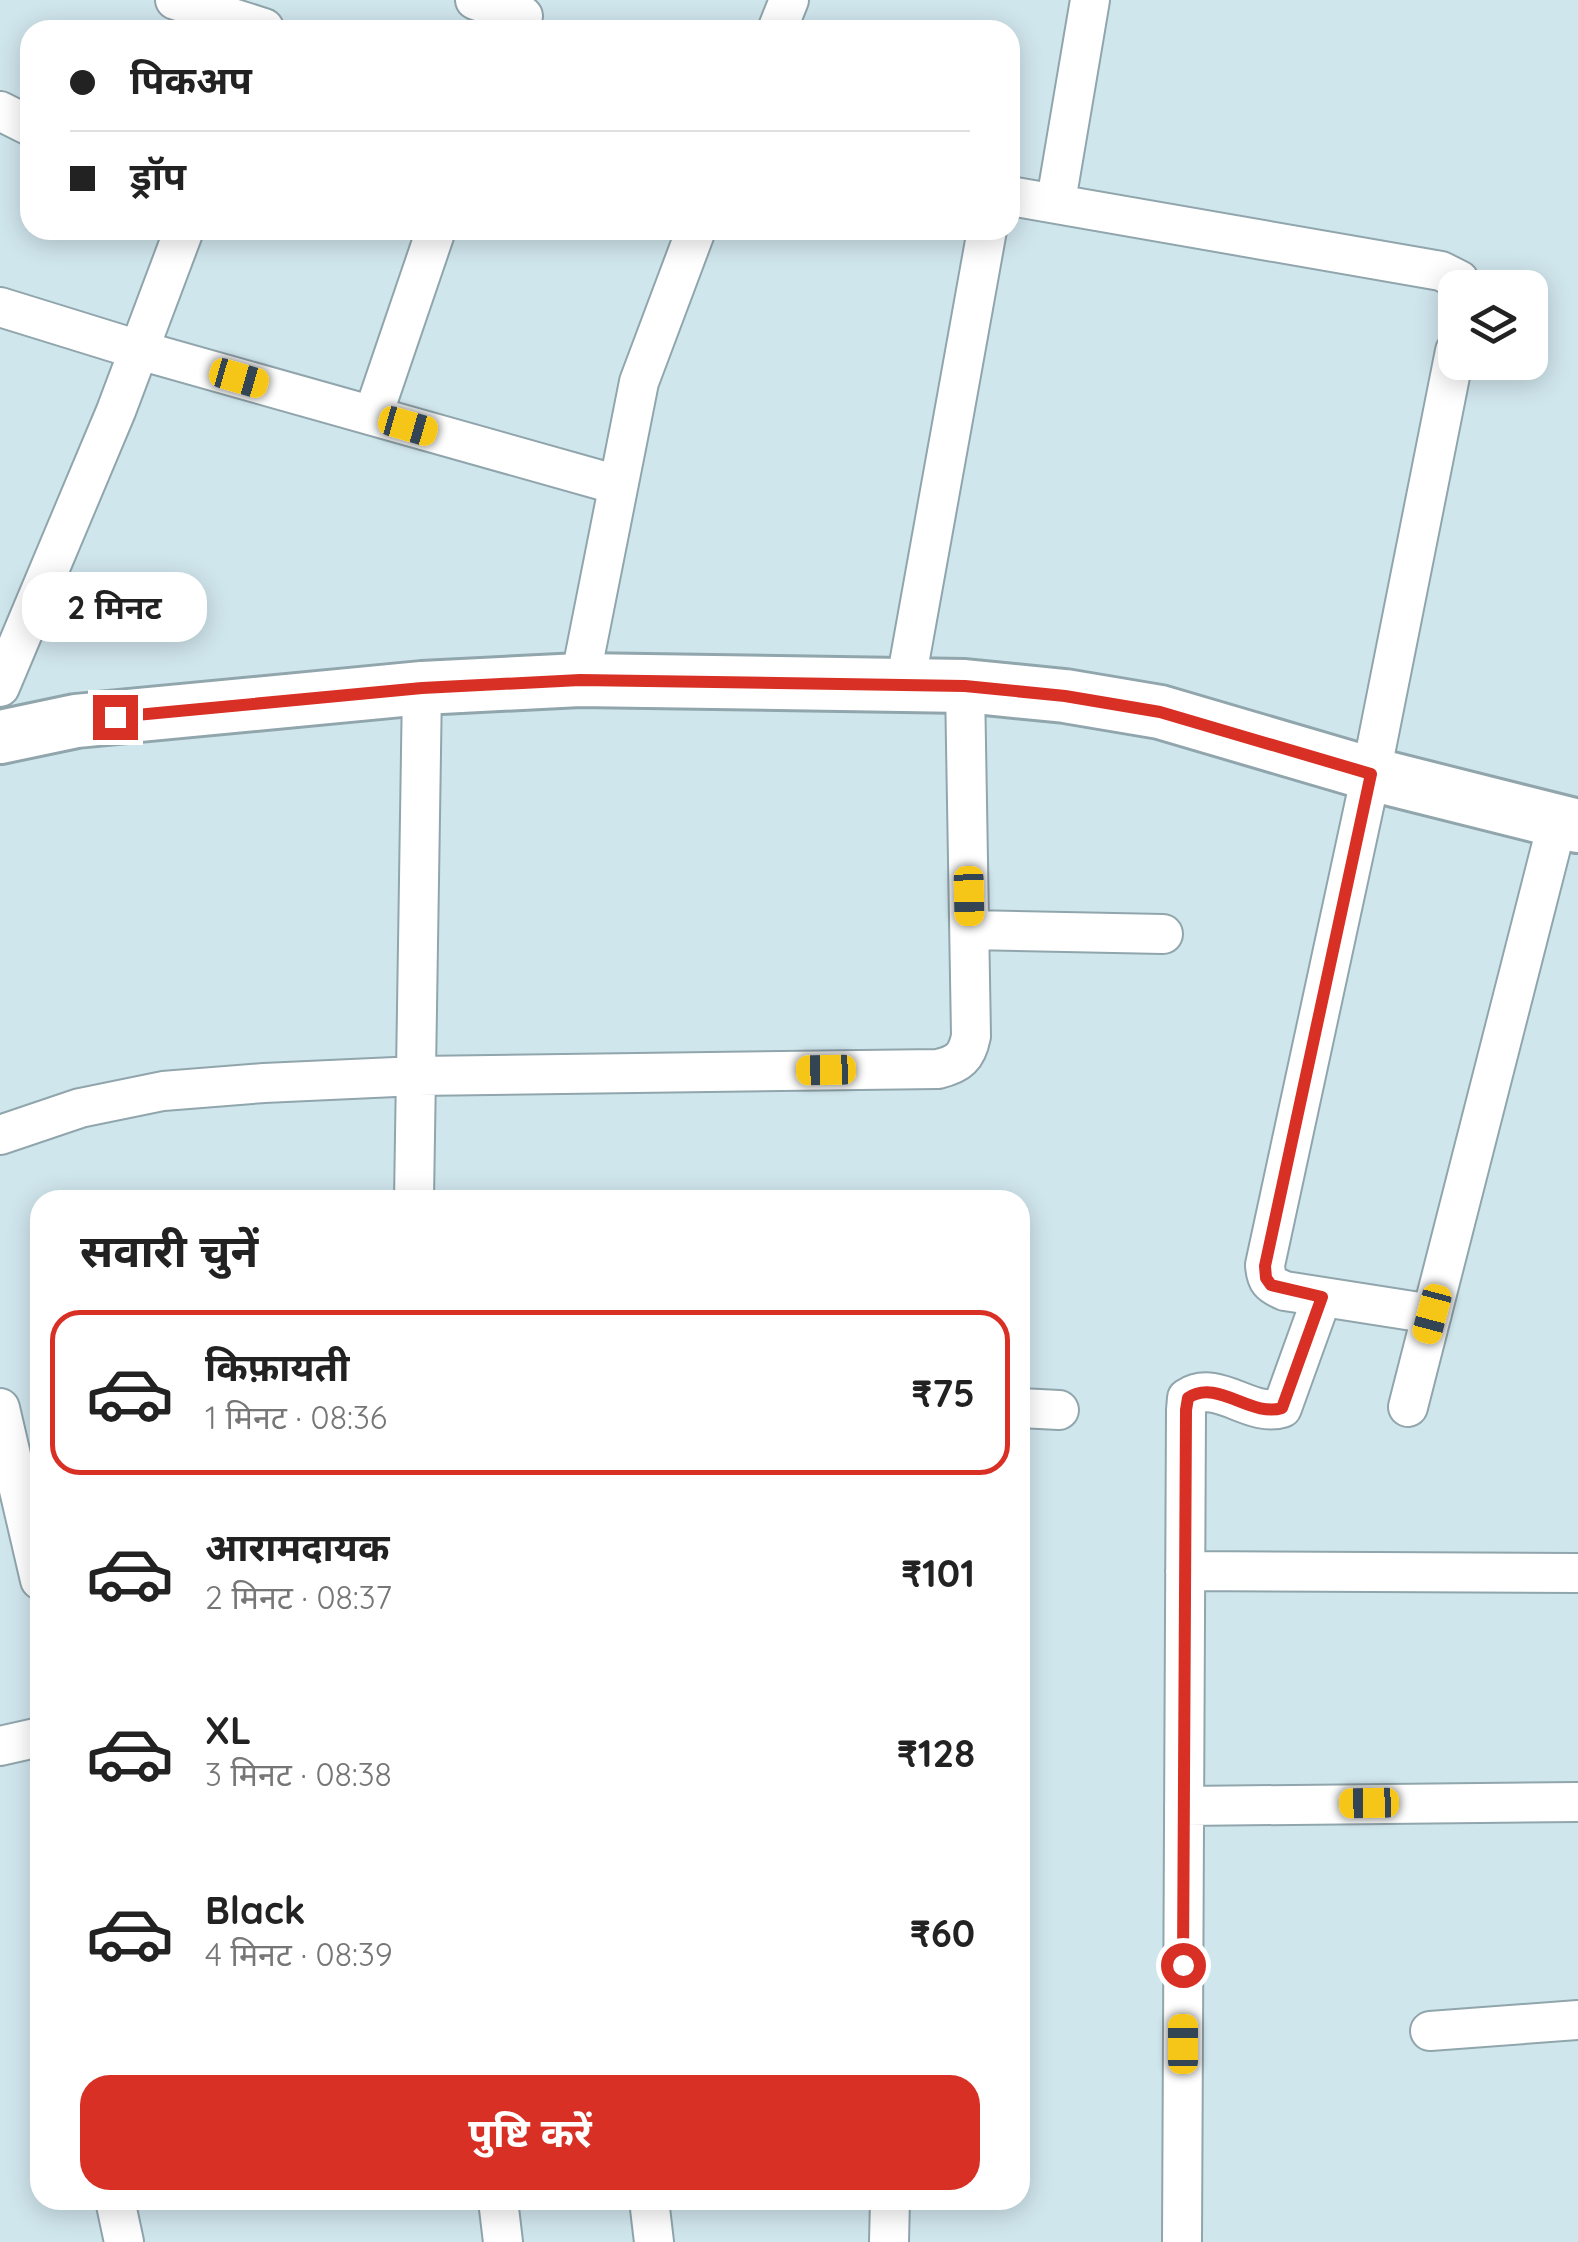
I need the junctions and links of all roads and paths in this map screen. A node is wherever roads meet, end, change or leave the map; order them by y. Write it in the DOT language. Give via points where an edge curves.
graph roads {
  1 [pos="175,0"];
  2 [pos="475,0"];
  3 [pos="1090,0"];
  4 [pos="522,16"];
  5 [pos="267,19"];
  6 [pos="1020,197"];
  7 [pos="1056,201"];
  8 [pos="180,240"];
  9 [pos="433,240"];
  10 [pos="692,240"];
  11 [pos="985,240"];
  12 [pos="1438,270"];
  13 [pos="0,307"];
  14 [pos="139,350"];
  15 [pos="1449,380"];
  16 [pos="373,416"];
  17 [pos="618,485"];
  18 [pos="15,612"];
  19 [pos="580,680"];
  20 [pos="905,686"];
  21 [pos="965,686"];
  22 [pos="0,688"];
  23 [pos="422,688"];
  24 [pos="0,737"];
  25 [pos="1371,774"];
  26 [pos="1568,823"];
  27 [pos="970,930"];
  28 [pos="1163,934"];
  29 [pos="417,1076"];
  30 [pos="0,1135"];
  31 [pos="414,1190"];
  32 [pos="1322,1297"];
  33 [pos="1432,1314"];
  34 [pos="1408,1407"];
  35 [pos="0,1408"];
  36 [pos="1030,1409"];
  37 [pos="1059,1410"];
  38 [pos="6,1466"];
  39 [pos="30,1541"];
  40 [pos="1185,1571"];
  41 [pos="1578,1573"];
  42 [pos="30,1739"];
  43 [pos="0,1746"];
  44 [pos="1578,1802"];
  45 [pos="1184,1806"];
  46 [pos="1578,2020"];
  47 [pos="1430,2031"];
  48 [pos="117,2210"];
  49 [pos="499,2210"];
  50 [pos="650,2210"];
  51 [pos="890,2210"];
  52 [pos="124,2242"];
  53 [pos="503,2242"];
  54 [pos="654,2242"];
  55 [pos="889,2242"];
  56 [pos="1182,2242"];
  1 -- 5 [label="street"];
  2 -- 4 [label="street"];
  3 -- 7 [label="street"];
  6 -- 7 [label="street"];
  7 -- 12 [label="street"];
  8 -- 14 [label="street"];
  9 -- 16 [label="street"];
  10 -- 17 [label="street" via="639,382"];
  11 -- 20 [label="street"];
  13 -- 14 [label="street"];
  14 -- 16 [label="street"];
  14 -- 18 [label="street"];
  15 -- 25 [label="street"];
  16 -- 17 [label="street"];
  17 -- 19 [label="street"];
  18 -- 22 [label="street"];
  19 -- 20 [label="street"];
  19 -- 23 [label="street"];
  20 -- 21 [label="street"];
  21 -- 25 [label="street" via="1160,712"];
  21 -- 27 [label="street"];
  23 -- 24 [label="street" via="76,721"];
  23 -- 29 [label="street"];
  25 -- 26 [label="street"];
  25 -- 32 [label="street" via="1265,1266 1271,1285"];
  26 -- 33 [label="street"];
  27 -- 28 [label="street"];
  27 -- 29 [label="street" via="971,1036 967,1054 955,1065"];
  29 -- 30 [label="street" via="163,1091 80,1108"];
  29 -- 31 [label="street"];
  32 -- 33 [label="street"];
  32 -- 40 [label="street" via="1282,1408 1210,1392 1188,1398"];
  33 -- 34 [label="street"];
  35 -- 38 [label="street"];
  36 -- 37 [label="street"];
  38 -- 39 [label="street"];
  40 -- 41 [label="street"];
  40 -- 45 [label="street"];
  42 -- 43 [label="street"];
  44 -- 45 [label="street"];
  45 -- 56 [label="street"];
  46 -- 47 [label="street"];
  48 -- 52 [label="street"];
  49 -- 53 [label="street"];
  50 -- 54 [label="street"];
  51 -- 55 [label="street"];
}
